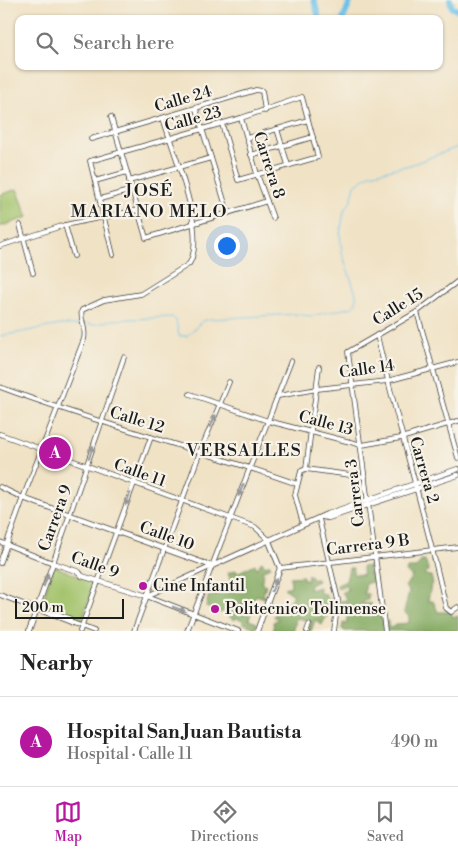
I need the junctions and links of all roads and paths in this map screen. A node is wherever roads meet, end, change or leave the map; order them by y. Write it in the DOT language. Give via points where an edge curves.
graph roads {
  1 [pos="196,109"];
  2 [pos="265,111"];
  3 [pos="111,117"];
  4 [pos="163,118"];
  5 [pos="241,118"];
  6 [pos="308,120"];
  7 [pos="222,124"];
  8 [pos="277,129"];
  9 [pos="202,130"];
  10 [pos="116,132"];
  11 [pos="313,136"];
  12 [pos="169,138"];
  13 [pos="247,138"];
  14 [pos="92,139"];
  15 [pos="282,146"];
  16 [pos="121,152"];
  17 [pos="252,155"];
  18 [pos="211,158"];
  19 [pos="288,165"];
  20 [pos="178,167"];
  21 [pos="127,172"];
  22 [pos="257,174"];
  23 [pos="95,181"];
  24 [pos="129,181"];
  25 [pos="132,190"];
  26 [pos="100,199"];
  27 [pos="267,201"];
  28 [pos="138,210"];
  29 [pos="228,214"];
  30 [pos="105,218"];
  31 [pos="273,218"];
  32 [pos="195,223"];
  33 [pos="20,225"];
  34 [pos="65,225"];
  35 [pos="24,238"];
  36 [pos="0,246"];
  37 [pos="113,255"];
  38 [pos="74,256"];
  39 [pos="33,273"];
  40 [pos="458,283"];
  41 [pos="417,312"];
  42 [pos="377,335"];
  43 [pos="348,352"];
  44 [pos="124,356"];
  45 [pos="291,361"];
  46 [pos="458,362"];
  47 [pos="319,367"];
  48 [pos="432,369"];
  49 [pos="388,381"];
  50 [pos="229,382"];
  51 [pos="354,385"];
  52 [pos="0,387"];
  53 [pos="317,389"];
  54 [pos="190,394"];
  55 [pos="278,396"];
  56 [pos="219,405"];
  57 [pos="56,408"];
  58 [pos="268,421"];
  59 [pos="458,421"];
  60 [pos="100,422"];
  61 [pos="449,424"];
  62 [pos="312,432"];
  63 [pos="0,434"];
  64 [pos="151,437"];
  65 [pos="401,438"];
  66 [pos="362,445"];
  67 [pos="43,451"];
  68 [pos="200,452"];
  69 [pos="458,458"];
  70 [pos="87,467"];
  71 [pos="250,467"];
  72 [pos="306,469"];
  73 [pos="458,469"];
  74 [pos="458,475"];
  75 [pos="365,477"];
  76 [pos="134,484"];
  77 [pos="297,484"];
  78 [pos="415,486"];
  79 [pos="0,487"];
  80 [pos="24,498"];
  81 [pos="182,502"];
  82 [pos="368,502"];
  83 [pos="70,515"];
  84 [pos="230,518"];
  85 [pos="321,518"];
  86 [pos="303,524"];
  87 [pos="116,532"];
  88 [pos="268,539"];
  89 [pos="0,542"];
  90 [pos="7,544"];
  91 [pos="458,547"];
  92 [pos="164,549"];
  93 [pos="433,550"];
  94 [pos="376,557"];
  95 [pos="328,562"];
  96 [pos="0,563"];
  97 [pos="53,563"];
  98 [pos="212,566"];
  99 [pos="280,568"];
  100 [pos="98,580"];
  101 [pos="0,595"];
  102 [pos="146,596"];
  103 [pos="458,607"];
  104 [pos="36,609"];
  105 [pos="193,614"];
  106 [pos="309,625"];
  107 [pos="81,629"];
  108 [pos="28,631"];
  109 [pos="94,631"];
  110 [pos="134,631"];
  111 [pos="187,631"];
  112 [pos="238,631"];
  113 [pos="257,631"];
  114 [pos="307,631"];
  115 [pos="334,631"];
  116 [pos="386,631"];
  1 -- 2 [label="street, Calle 24" via="256,90 262,91"];
  1 -- 4 [label="street, Calle 24"];
  1 -- 9 [label="street"];
  2 -- 5 [label="street, Calle 23"];
  2 -- 6 [label="street, Calle 23" via="302,97"];
  3 -- 10 [label="street"];
  4 -- 10 [label="street, Calle 24"];
  4 -- 12 [label="street"];
  5 -- 7 [label="street, Calle 23"];
  5 -- 13 [label="street, Carrera 8"];
  6 -- 8 [label="street"];
  6 -- 11 [label="street"];
  7 -- 9 [label="street, Calle 23"];
  7 -- 22 [label="street" via="238,180"];
  8 -- 13 [label="street"];
  8 -- 15 [label="street"];
  9 -- 12 [label="street, Calle 23"];
  9 -- 18 [label="street"];
  10 -- 14 [label="street, Calle 24"];
  10 -- 16 [label="street"];
  11 -- 15 [label="street"];
  11 -- 19 [label="street" via="318,156"];
  12 -- 16 [label="street, Calle 23"];
  12 -- 20 [label="street"];
  13 -- 17 [label="street, Carrera 8"];
  15 -- 17 [label="street"];
  15 -- 19 [label="street"];
  16 -- 21 [label="street"];
  16 -- 23 [label="street, Calle 23" via="90,161"];
  17 -- 22 [label="street, Carrera 8"];
  18 -- 20 [label="street"];
  18 -- 29 [label="street"];
  19 -- 22 [label="street"];
  20 -- 24 [label="street"];
  20 -- 32 [label="street"];
  21 -- 23 [label="street"];
  21 -- 24 [label="street"];
  22 -- 27 [label="street, Carrera 8"];
  23 -- 26 [label="street"];
  24 -- 25 [label="street"];
  25 -- 26 [label="street"];
  25 -- 28 [label="street"];
  26 -- 30 [label="street"];
  27 -- 29 [label="street"];
  27 -- 31 [label="street, Carrera 8"];
  28 -- 30 [label="street"];
  28 -- 32 [label="street" via="146,238"];
  29 -- 32 [label="street"];
  30 -- 34 [label="street"];
  30 -- 37 [label="street"];
  32 -- 57 [label="street" via="193,258 189,264 147,291 104,300 82,310 80,316 86,330"];
  33 -- 35 [label="street"];
  34 -- 35 [label="street"];
  34 -- 38 [label="street"];
  35 -- 36 [label="street"];
  35 -- 39 [label="street"];
  40 -- 41 [label="street, Calle 15"];
  41 -- 42 [label="street, Calle 15"];
  41 -- 48 [label="street"];
  42 -- 43 [label="street, Calle 15"];
  42 -- 49 [label="street, Carrera 2"];
  43 -- 51 [label="street, Carrera 3"];
  44 -- 60 [label="street, Carrera 9"];
  45 -- 55 [label="street"];
  46 -- 48 [label="street, Calle 14"];
  47 -- 53 [label="street"];
  48 -- 49 [label="street, Calle 14"];
  48 -- 61 [label="street"];
  49 -- 51 [label="street, Calle 14"];
  49 -- 65 [label="street, Carrera 2"];
  50 -- 56 [label="street"];
  51 -- 53 [label="street, Calle 14"];
  51 -- 66 [label="street, Carrera 3"];
  52 -- 57 [label="street, Calle 12"];
  53 -- 55 [label="street, Calle 14"];
  53 -- 62 [label="street"];
  54 -- 56 [label="street, Calle 13"];
  55 -- 58 [label="street"];
  56 -- 58 [label="street, Calle 13"];
  68 -- 56 [label="street, one-way"];
  57 -- 60 [label="street, Calle 12"];
  57 -- 67 [label="street"];
  58 -- 62 [label="street, Calle 13"];
  58 -- 71 [label="street"];
  59 -- 61 [label="street, Calle 13"];
  60 -- 64 [label="street, Calle 12"];
  70 -- 60 [label="street, Carrera 9, one-way"];
  61 -- 65 [label="street, Calle 13"];
  61 -- 69 [label="street"];
  62 -- 66 [label="street, Calle 13"];
  62 -- 72 [label="street"];
  63 -- 67 [label="street, Calle 11"];
  64 -- 68 [label="street, Calle 12"];
  64 -- 76 [label="street"];
  65 -- 66 [label="street, Calle 13"];
  65 -- 78 [label="street, Carrera 2"];
  66 -- 75 [label="street, Carrera 3"];
  67 -- 70 [label="street, Calle 11"];
  67 -- 80 [label="street"];
  68 -- 71 [label="street, Calle 12"];
  68 -- 81 [label="street"];
  70 -- 76 [label="street, Calle 11"];
  70 -- 83 [label="street, Carrera 9"];
  71 -- 77 [label="street, Calle 12"];
  71 -- 84 [label="street, one-way"];
  72 -- 75 [label="street"];
  72 -- 77 [label="street" via="301,471"];
  73 -- 78 [label="main road"];
  74 -- 78 [label="main road"];
  75 -- 82 [label="street, Carrera 3"];
  76 -- 81 [label="street, Calle 11"];
  76 -- 87 [label="street, one-way"];
  77 -- 86 [label="street" via="295,495"];
  78 -- 82 [label="main road, Calle 10"];
  78 -- 93 [label="street, Carrera 2"];
  79 -- 80 [label="street, Calle 10"];
  80 -- 83 [label="main road, Calle 10"];
  80 -- 90 [label="main road"];
  81 -- 84 [label="street, Calle 11"];
  81 -- 92 [label="street"];
  82 -- 85 [label="main road, Calle 10"];
  82 -- 94 [label="street, Carrera 3"];
  83 -- 87 [label="main road, Calle 10"];
  83 -- 97 [label="street, Carrera 9"];
  84 -- 88 [label="street, Calle 11" via="255,527"];
  84 -- 98 [label="street"];
  85 -- 86 [label="main road, Calle 10"];
  85 -- 95 [label="street"];
  86 -- 88 [label="main road, Calle 10"];
  87 -- 92 [label="main road, Calle 10"];
  87 -- 100 [label="street"];
  88 -- 98 [label="main road, Calle 10"];
  88 -- 99 [label="main road"];
  89 -- 90 [label="street, Calle 9"];
  90 -- 96 [label="main road"];
  90 -- 97 [label="street, Calle 9"];
  91 -- 93 [label="street, Carrera 9 B"];
  92 -- 98 [label="main road, Calle 10"];
  92 -- 102 [label="street"];
  93 -- 94 [label="street, Carrera 9 B"];
  93 -- 103 [label="street, Carrera 2" via="446,608 449,611"];
  94 -- 95 [label="street, Carrera 9 B"];
  94 -- 116 [label="street, Carrera 3"];
  95 -- 99 [label="street, Carrera 9 B"];
  95 -- 115 [label="street" via="338,600"];
  97 -- 100 [label="main road, Calle 9"];
  104 -- 97 [label="main road, Carrera 9, one-way"];
  98 -- 102 [label="street"];
  98 -- 105 [label="street"];
  113 -- 99 [label="main road, one-way"];
  100 -- 102 [label="main road, Calle 9"];
  100 -- 107 [label="street"];
  101 -- 104 [label="street"];
  102 -- 105 [label="main road, Calle 9, one-way"];
  102 -- 110 [label="street"];
  104 -- 107 [label="street"];
  104 -- 108 [label="main road, Carrera 9"];
  105 -- 111 [label="street"];
  105 -- 112 [label="main road, Calle 9"];
  106 -- 114 [label="street"];
  107 -- 109 [label="street"];
}
